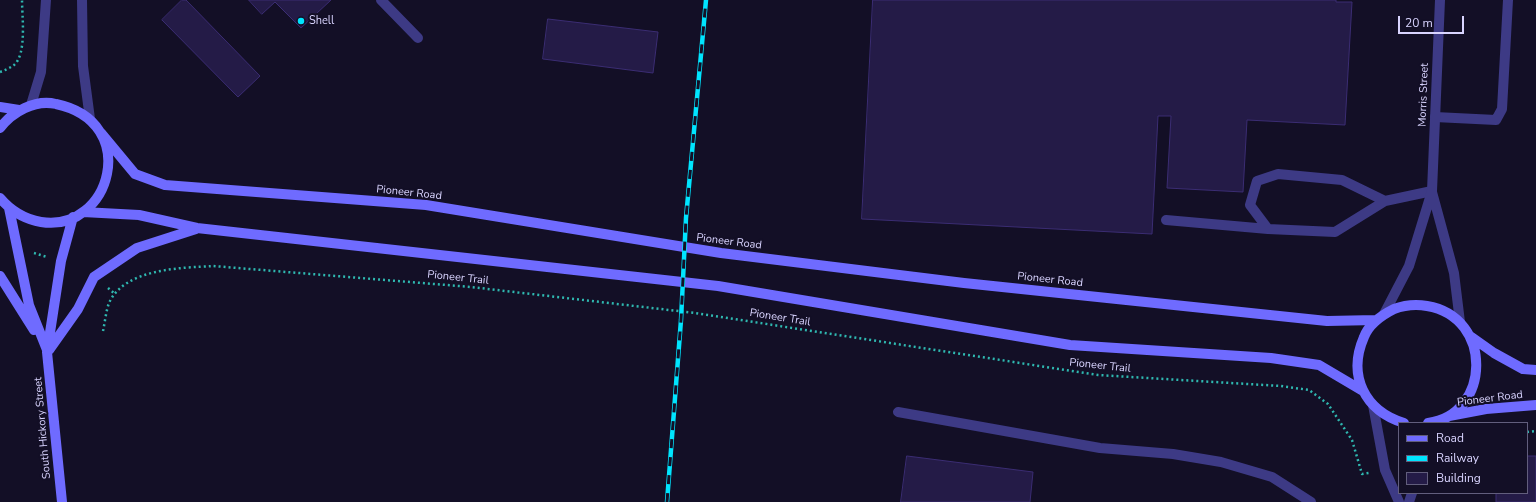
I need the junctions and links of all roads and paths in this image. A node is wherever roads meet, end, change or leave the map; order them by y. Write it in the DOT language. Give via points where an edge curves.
graph roads {
  1 [pos="22,0"];
  2 [pos="46,0"];
  3 [pos="82,0"];
  4 [pos="382,0"];
  5 [pos="1440,0"];
  6 [pos="1508,0"];
  7 [pos="418,38"];
  8 [pos="0,72"];
  9 [pos="31,105"];
  10 [pos="0,107"];
  11 [pos="19,110"];
  12 [pos="1435,118"];
  13 [pos="90,119"];
  14 [pos="0,128"];
  15 [pos="101,133"];
  16 [pos="1432,191"];
  17 [pos="0,198"];
  18 [pos="1385,201"];
  19 [pos="9,208"];
  20 [pos="83,212"];
  21 [pos="73,218"];
  22 [pos="1166,220"];
  23 [pos="197,228"];
  24 [pos="1268,229"];
  25 [pos="0,276"];
  26 [pos="1384,314"];
  27 [pos="1376,320"];
  28 [pos="1460,322"];
  29 [pos="103,331"];
  30 [pos="1470,336"];
  31 [pos="47,352"];
  32 [pos="1536,370"];
  33 [pos="1363,391"];
  34 [pos="1536,405"];
  35 [pos="1373,406"];
  36 [pos="898,412"];
  37 [pos="1447,416"];
  38 [pos="1402,422"];
  39 [pos="1433,422"];
  40 [pos="1385,470"];
  41 [pos="62,502"];
  42 [pos="1311,502"];
  43 [pos="1399,502"];
  1 -- 8 [label="path" via="20,56 15,64"];
  2 -- 9 [label="street" via="41,72"];
  3 -- 13 [label="street" via="83,66"];
  4 -- 7 [label="street"];
  5 -- 12 [label="street, Morris Street"];
  6 -- 12 [label="street" via="1502,109 1496,120"];
  9 -- 11 [label="main road, Pioneer Road"];
  9 -- 13 [label="main road, Pioneer Road" via="52,103 72,107"];
  10 -- 11 [label="main road"];
  11 -- 14 [label="main road"];
  12 -- 16 [label="street, Morris Street"];
  13 -- 15 [label="main road, Pioneer Road"];
  15 -- 20 [label="main road" via="106,145 108,170 100,193"];
  15 -- 27 [label="main road, Pioneer Road" via="135,174 165,185 426,205 676,247 964,283 1327,321"];
  16 -- 18 [label="street"];
  16 -- 26 [label="street, Morris Street" via="1409,266"];
  16 -- 28 [label="street, Morris Street" via="1454,273"];
  17 -- 19 [label="main road"];
  18 -- 24 [label="street" via="1335,232"];
  18 -- 24 [label="street" via="1342,180 1278,174 1257,181 1250,205"];
  19 -- 21 [label="main road" via="20,215 46,223"];
  19 -- 31 [label="main road, South Hickory Street" via="28,305"];
  20 -- 21 [label="main road"];
  20 -- 23 [label="main road" via="139,215"];
  21 -- 31 [label="main road, South Hickory Street" via="61,261"];
  22 -- 24 [label="street"];
  23 -- 31 [label="main road" via="137,248 94,277 78,309"];
  23 -- 33 [label="main road" via="704,284 1070,345 1271,358 1319,365"];
  25 -- 31 [label="main road"];
  26 -- 27 [label="main road"];
  26 -- 28 [label="main road" via="1401,306 1416,304 1436,308"];
  27 -- 33 [label="main road" via="1364,336 1358,353 1357,372"];
  28 -- 30 [label="main road"];
  29 -- 40 [label="path, Pioneer Trail" via="109,304 115,294 130,281 175,269 213,266 471,287 695,314 1098,375 1281,386 1309,390 1328,404 1352,440 1362,474"];
  30 -- 32 [label="main road" via="1523,369"];
  30 -- 37 [label="main road" via="1476,353 1477,372 1472,389 1462,405"];
  31 -- 41 [label="main road, South Hickory Street"];
  33 -- 35 [label="main road"];
  34 -- 37 [label="main road, Pioneer Road" via="1486,409"];
  35 -- 38 [label="main road" via="1381,413"];
  35 -- 40 [label="street"];
  36 -- 42 [label="street" via="1100,448 1173,454 1221,462 1272,477"];
  37 -- 39 [label="main road"];
  40 -- 43 [label="street"];
}
